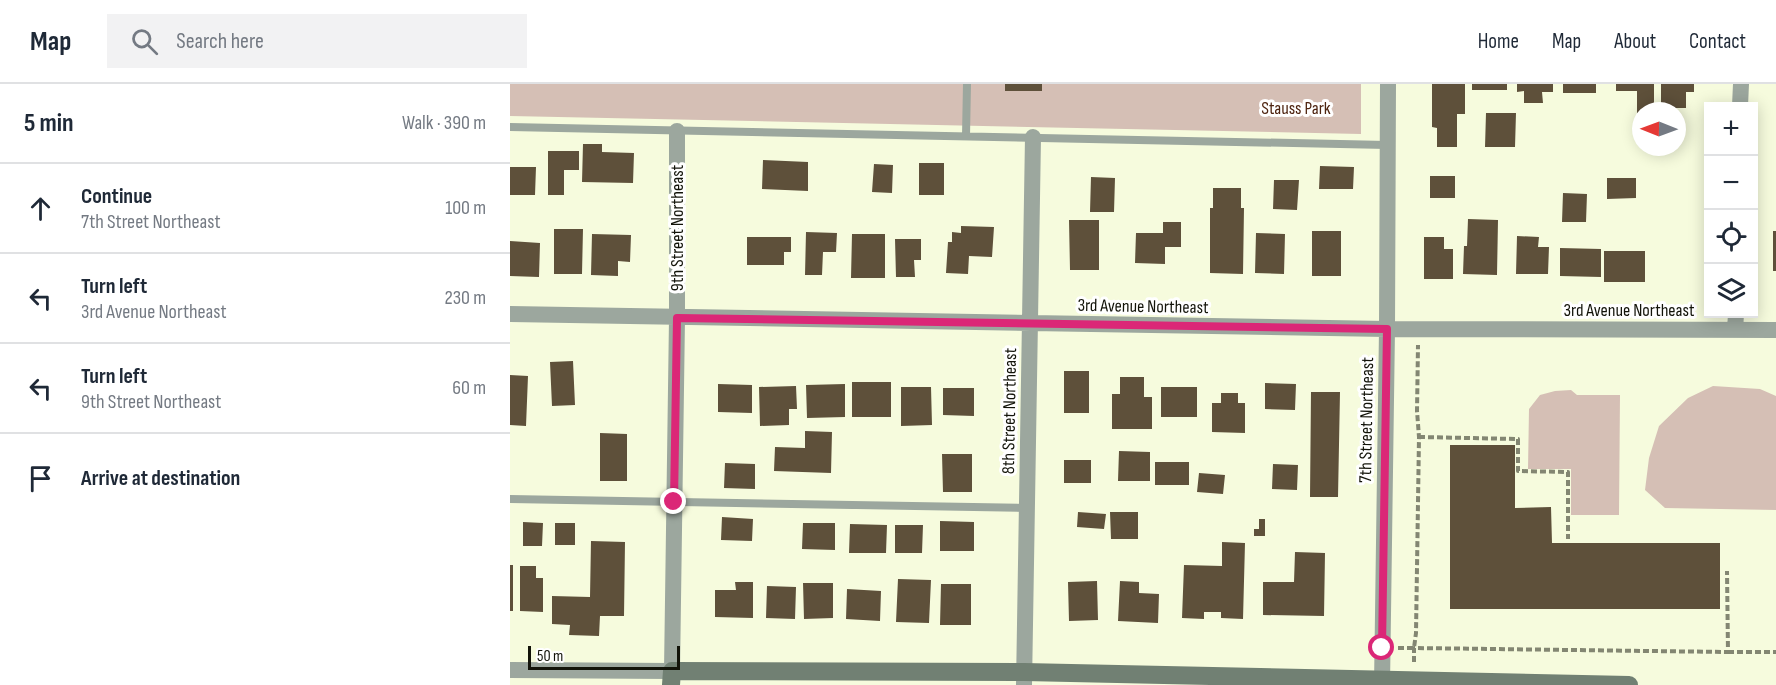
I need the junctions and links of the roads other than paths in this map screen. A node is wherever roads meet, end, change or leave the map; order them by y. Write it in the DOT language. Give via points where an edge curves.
graph roads {
  1 [pos="967,84"];
  2 [pos="1388,84"];
  3 [pos="1741,84"];
  4 [pos="1740,102"];
  5 [pos="510,128"];
  6 [pos="677,131"];
  7 [pos="966,136"];
  8 [pos="1033,137"];
  9 [pos="1387,145"];
  10 [pos="510,314"];
  11 [pos="677,318"];
  12 [pos="1736,322"];
  13 [pos="1030,323"];
  14 [pos="1387,329"];
  15 [pos="1776,330"];
  16 [pos="510,499"];
  17 [pos="674,502"];
  18 [pos="1026,508"];
  19 [pos="510,670"];
  20 [pos="672,678"];
  21 [pos="1024,678"];
  22 [pos="1382,682"];
  23 [pos="1629,685"];
  1 -- 7 [label="lane"];
  2 -- 9 [label="street, 7th Street Northeast"];
  3 -- 4 [label="street"];
  5 -- 6 [label="lane"];
  6 -- 7 [label="lane"];
  6 -- 11 [label="street, 9th Street Northeast"];
  7 -- 8 [label="lane"];
  8 -- 9 [label="lane"];
  8 -- 13 [label="street, 8th Street Northeast"];
  9 -- 14 [label="street, 7th Street Northeast"];
  10 -- 11 [label="street, 3rd Avenue Northeast"];
  11 -- 13 [label="street, 3rd Avenue Northeast"];
  11 -- 17 [label="street, 9th Street Northeast"];
  12 -- 14 [label="street, 3rd Avenue Northeast"];
  12 -- 15 [label="street, 3rd Avenue Northeast"];
  13 -- 14 [label="street, 3rd Avenue Northeast"];
  13 -- 18 [label="street, 8th Street Northeast"];
  14 -- 22 [label="street, 7th Street Northeast"];
  16 -- 17 [label="lane"];
  17 -- 18 [label="lane"];
  17 -- 20 [label="street, 9th Street Northeast"];
  18 -- 21 [label="street, 8th Street Northeast"];
  19 -- 20 [label="street"];
  20 -- 21 [label="street"];
  21 -- 22 [label="street"];
  22 -- 23 [label="street"];
}
